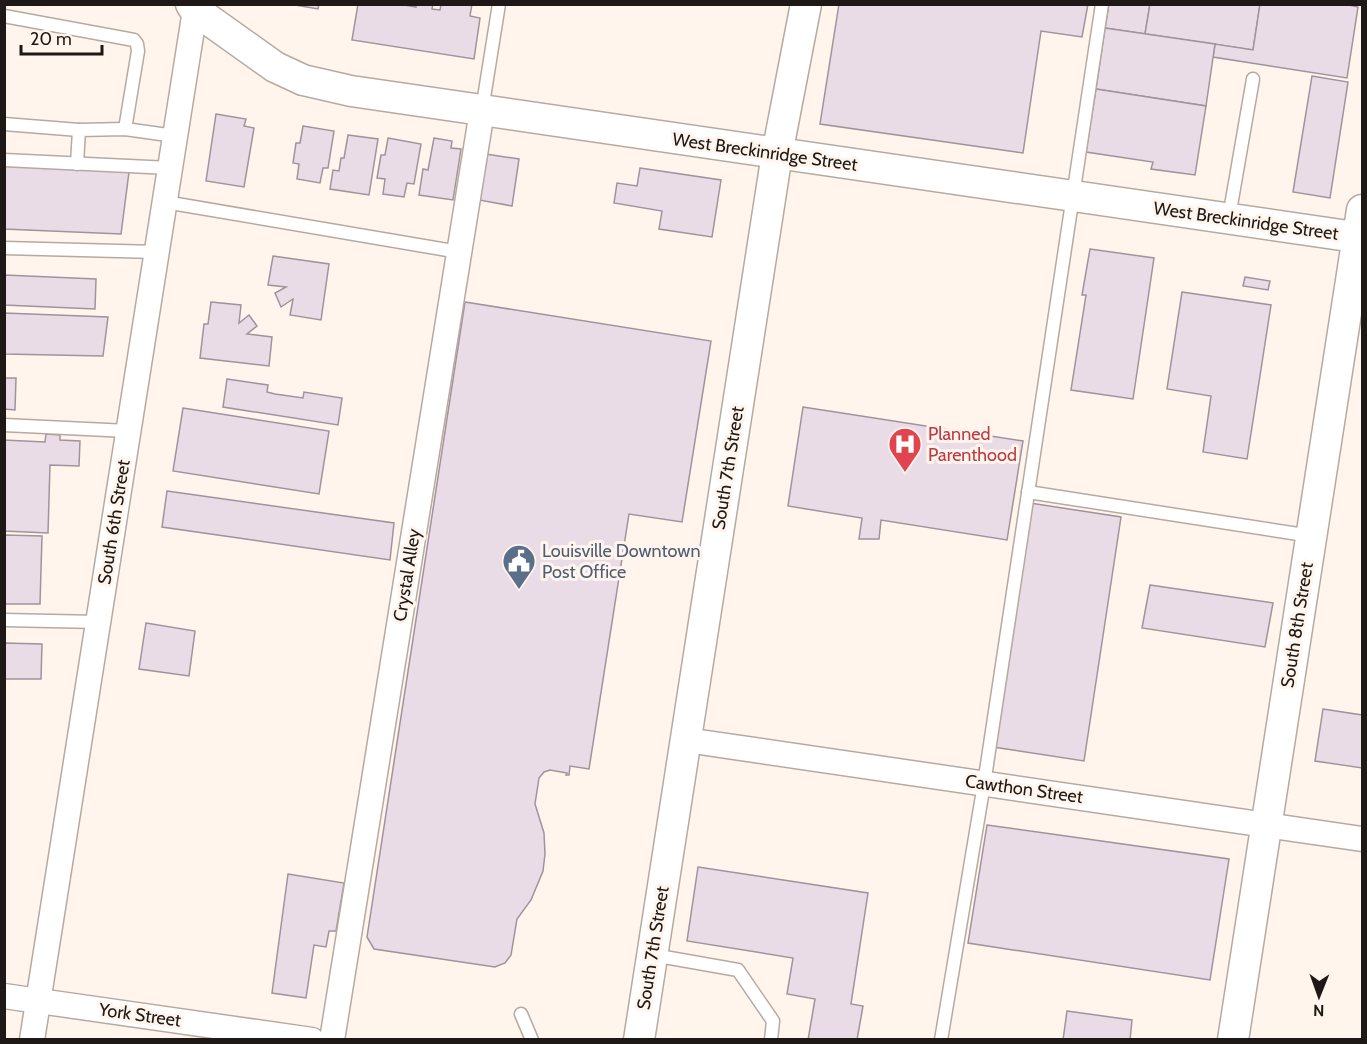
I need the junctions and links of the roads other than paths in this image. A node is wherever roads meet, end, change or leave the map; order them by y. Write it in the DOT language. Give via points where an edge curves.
graph roads {
  1 [pos="499,4"];
  2 [pos="806,4"];
  3 [pos="1102,4"];
  4 [pos="194,6"];
  5 [pos="4,16"];
  6 [pos="1253,79"];
  7 [pos="482,111"];
  8 [pos="4,124"];
  9 [pos="126,129"];
  10 [pos="79,130"];
  11 [pos="175,136"];
  12 [pos="777,154"];
  13 [pos="4,160"];
  14 [pos="77,164"];
  15 [pos="170,168"];
  16 [pos="1074,196"];
  17 [pos="165,202"];
  18 [pos="1229,219"];
  19 [pos="1361,228"];
  20 [pos="4,248"];
  21 [pos="157,252"];
  22 [pos="459,252"];
  23 [pos="4,425"];
  24 [pos="128,431"];
  25 [pos="1028,492"];
  26 [pos="1311,536"];
  27 [pos="4,620"];
  28 [pos="98,622"];
  29 [pos="686,740"];
  30 [pos="984,783"];
  31 [pos="1266,824"];
  32 [pos="1362,838"];
  33 [pos="652,955"];
  34 [pos="4,996"];
  35 [pos="38,1000"];
  36 [pos="521,1014"];
  37 [pos="242,1034"];
  38 [pos="32,1040"];
  39 [pos="312,1040"];
  40 [pos="332,1040"];
  41 [pos="532,1040"];
  42 [pos="639,1040"];
  43 [pos="771,1040"];
  44 [pos="941,1040"];
  45 [pos="1233,1040"];
  1 -- 7 [label="lane"];
  2 -- 12 [label="street, South 7th Street"];
  3 -- 16 [label="lane"];
  4 -- 7 [label="street, West Breckinridge Street" via="275,67 303,80"];
  4 -- 11 [label="street, South 6th Street"];
  5 -- 9 [label="lane" via="134,40 138,51"];
  6 -- 18 [label="lane"];
  7 -- 12 [label="street, West Breckinridge Street"];
  7 -- 22 [label="street, Crystal Alley"];
  8 -- 10 [label="lane"];
  9 -- 10 [label="lane"];
  9 -- 11 [label="lane"];
  10 -- 14 [label="lane"];
  11 -- 15 [label="street, South 6th Street"];
  12 -- 16 [label="street, West Breckinridge Street"];
  12 -- 29 [label="street, South 7th Street"];
  13 -- 14 [label="lane"];
  14 -- 15 [label="lane"];
  15 -- 17 [label="street, South 6th Street"];
  16 -- 18 [label="street, West Breckinridge Street"];
  16 -- 25 [label="lane"];
  17 -- 21 [label="street, South 6th Street"];
  17 -- 22 [label="lane"];
  18 -- 19 [label="street, West Breckinridge Street"];
  19 -- 26 [label="street, South 8th Street"];
  20 -- 21 [label="lane"];
  21 -- 24 [label="street, South 6th Street"];
  22 -- 40 [label="street, Crystal Alley"];
  23 -- 24 [label="lane"];
  24 -- 28 [label="street, South 6th Street"];
  25 -- 26 [label="lane"];
  25 -- 30 [label="lane"];
  26 -- 31 [label="street, South 8th Street"];
  27 -- 28 [label="lane"];
  28 -- 35 [label="street, South 6th Street"];
  29 -- 30 [label="street, Cawthon Street"];
  29 -- 33 [label="street, South 7th Street"];
  30 -- 31 [label="street, Cawthon Street"];
  30 -- 44 [label="lane"];
  31 -- 32 [label="street, Cawthon Street"];
  31 -- 45 [label="street, South 8th Street"];
  33 -- 42 [label="street, South 7th Street"];
  33 -- 43 [label="lane" via="738,970 773,1021"];
  34 -- 35 [label="street, York Street"];
  35 -- 37 [label="street, York Street"];
  35 -- 38 [label="street, South 6th Street"];
  36 -- 41 [label="lane"];
  37 -- 39 [label="street, York Street"];
}
